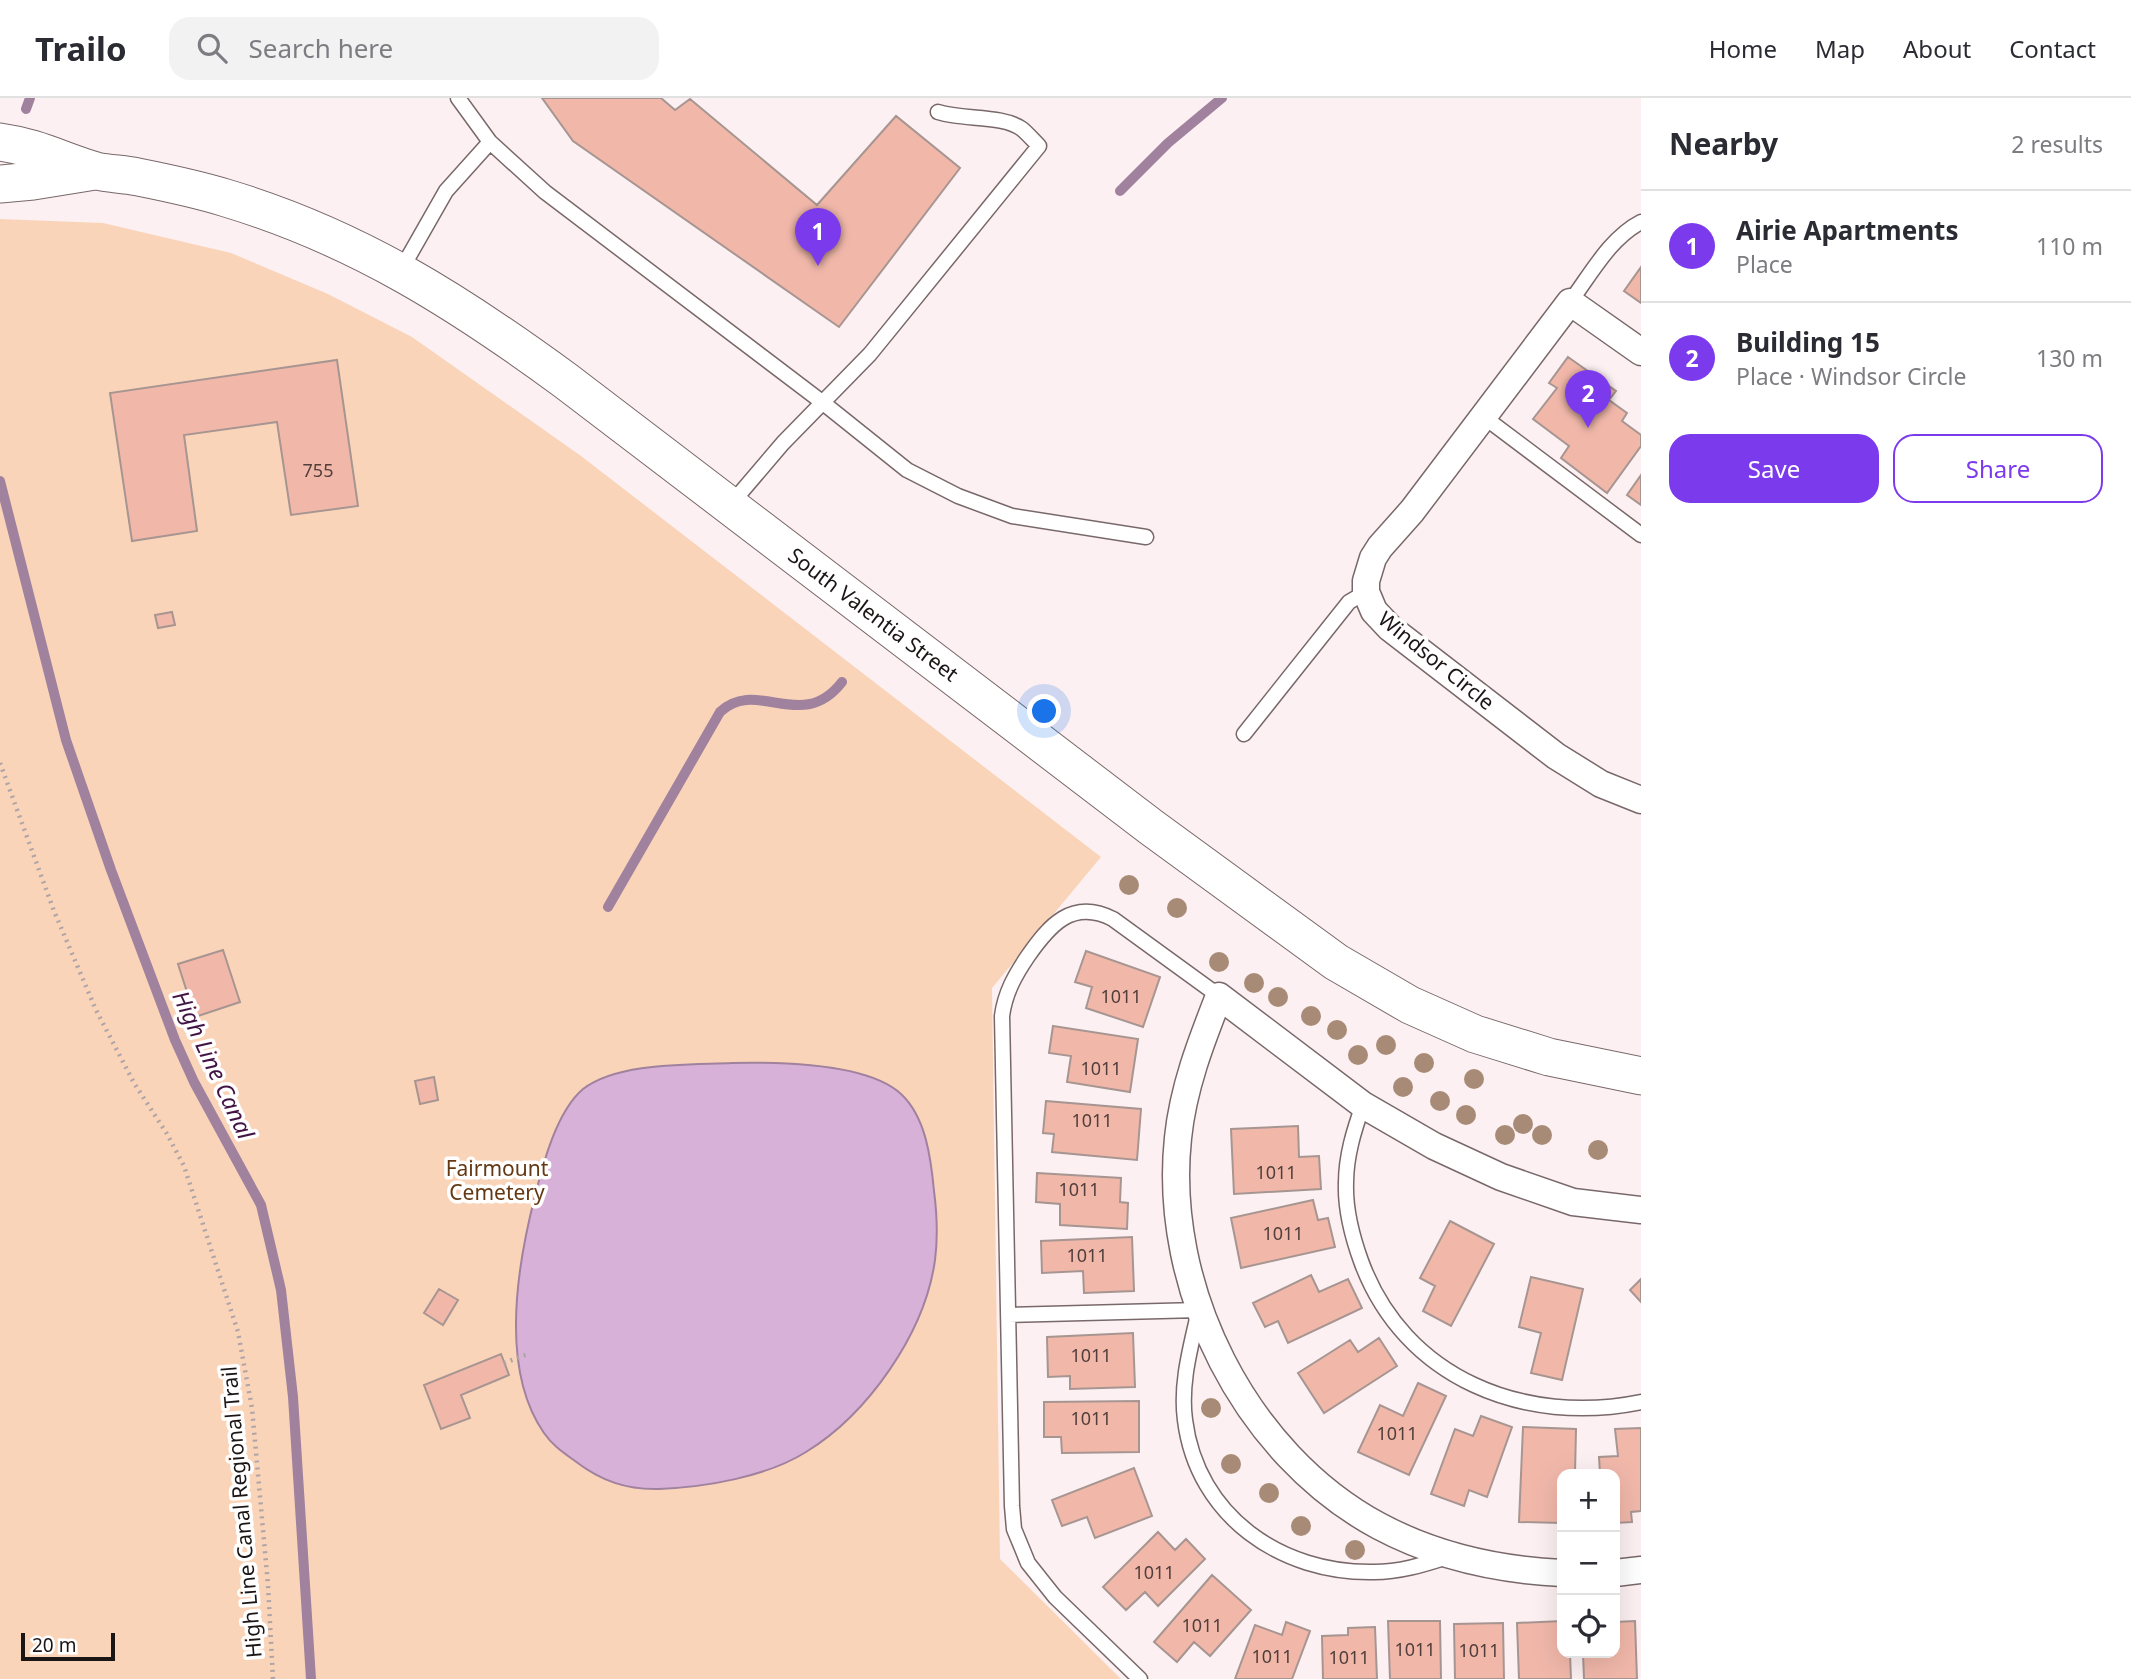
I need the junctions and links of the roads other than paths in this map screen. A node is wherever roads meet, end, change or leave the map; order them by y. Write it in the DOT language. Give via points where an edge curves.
graph roads {
  1 [pos="458,98"];
  2 [pos="938,112"];
  3 [pos="0,142"];
  4 [pos="490,142"];
  5 [pos="96,171"];
  6 [pos="0,184"];
  7 [pos="1641,222"];
  8 [pos="401,270"];
  9 [pos="1570,302"];
  10 [pos="1641,352"];
  11 [pos="822,402"];
  12 [pos="1485,417"];
  13 [pos="729,506"];
  14 [pos="1641,535"];
  15 [pos="1146,537"];
  16 [pos="1366,592"];
  17 [pos="1244,734"];
  18 [pos="1641,800"];
  19 [pos="1219,996"];
  20 [pos="1641,1076"];
  21 [pos="1363,1105"];
  22 [pos="1641,1210"];
  23 [pos="1199,1310"];
  24 [pos="1008,1315"];
  25 [pos="1641,1402"];
  26 [pos="1453,1555"];
  27 [pos="1641,1570"];
  28 [pos="1557,1572"];
  29 [pos="1620,1572"];
  30 [pos="1140,1679"];
  1 -- 4 [label="lane"];
  2 -- 11 [label="lane" via="1010,123 1039,146 870,354"];
  3 -- 5 [label="street, South Valentia Street" via="44,151"];
  4 -- 8 [label="lane" via="446,191"];
  4 -- 11 [label="lane" via="590,228"];
  5 -- 6 [label="street, South Valentia Street"];
  5 -- 8 [label="street, South Valentia Street" via="188,188 267,211"];
  7 -- 9 [label="lane" via="1607,252"];
  8 -- 13 [label="street, South Valentia Street" via="505,336"];
  9 -- 10 [label="street"];
  9 -- 12 [label="street, Windsor Circle"];
  11 -- 13 [label="lane"];
  11 -- 15 [label="lane" via="907,470 982,506 1023,519"];
  12 -- 14 [label="lane"];
  12 -- 16 [label="street, Windsor Circle" via="1380,547 1368,570"];
  13 -- 20 [label="street, South Valentia Street" via="1242,895 1358,976 1429,1014 1485,1037 1572,1063"];
  16 -- 17 [label="lane" via="1349,602"];
  16 -- 18 [label="street, Windsor Circle" via="1374,611 1390,628 1556,756 1601,784"];
  19 -- 21 [label="street"];
  19 -- 23 [label="street" via="1190,1075 1178,1139 1177,1201"];
  19 -- 24 [label="lane" via="1113,919 1097,913 1072,914 1056,921 1017,973 1003,1016"];
  21 -- 22 [label="street" via="1434,1146 1531,1188 1573,1202"];
  21 -- 25 [label="lane" via="1346,1169 1350,1225 1366,1275 1415,1344 1453,1374 1512,1400 1563,1409"];
  23 -- 24 [label="lane"];
  23 -- 26 [label="street" via="1253,1412 1288,1455 1359,1514 1396,1534"];
  23 -- 26 [label="lane" via="1185,1380 1188,1437 1198,1470 1234,1521 1272,1548 1332,1570 1391,1571"];
  24 -- 30 [label="lane" via="1012,1506 1019,1545 1055,1597"];
  26 -- 28 [label="street"];
  27 -- 29 [label="street"];
}
